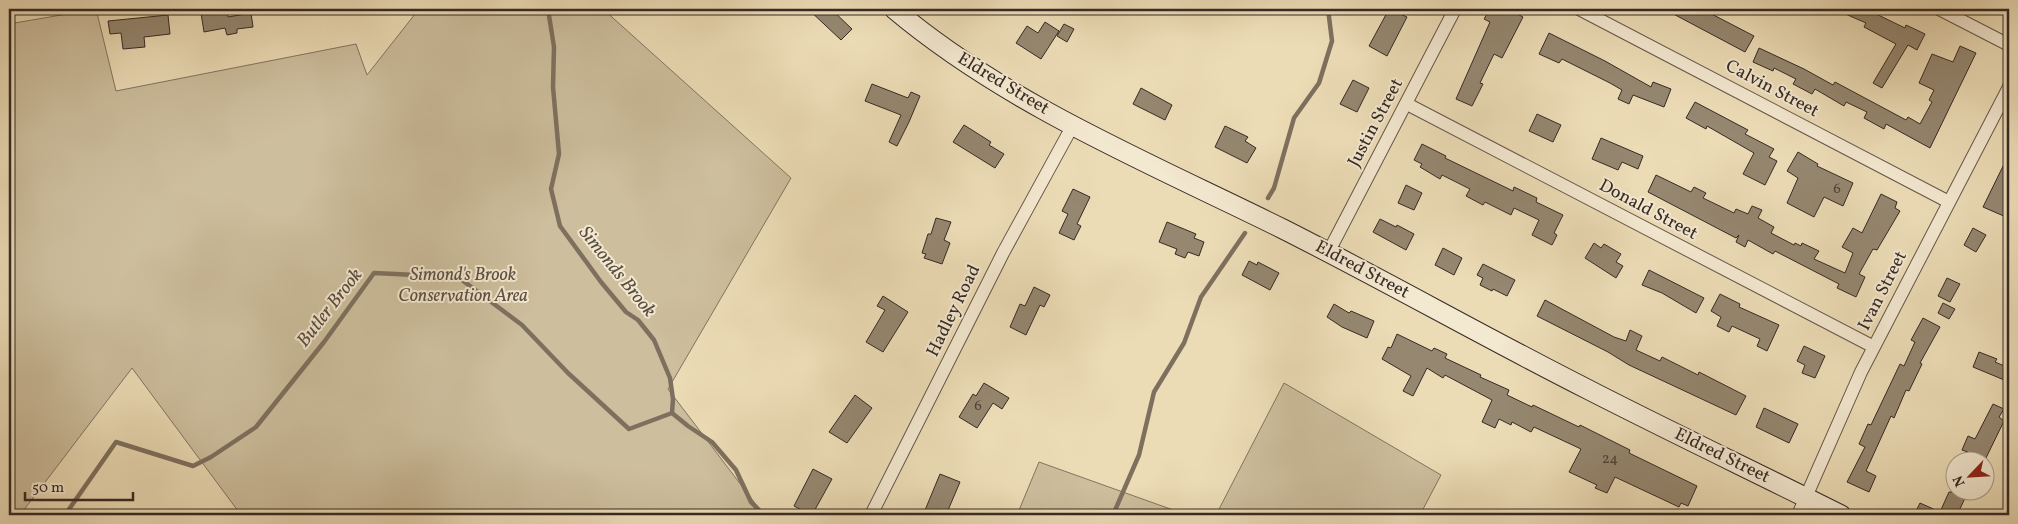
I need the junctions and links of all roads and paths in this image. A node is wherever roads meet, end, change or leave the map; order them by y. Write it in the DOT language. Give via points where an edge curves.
graph roads {
  1 [pos="894,9"];
  2 [pos="1455,9"];
  3 [pos="1579,9"];
  4 [pos="1940,9"];
  5 [pos="2009,44"];
  6 [pos="2009,88"];
  7 [pos="1406,104"];
  8 [pos="1073,125"];
  9 [pos="1949,202"];
  10 [pos="1328,253"];
  11 [pos="1874,347"];
  12 [pos="1806,497"];
  13 [pos="871,515"];
  14 [pos="1798,515"];
  15 [pos="1841,515"];
  1 -- 8 [label="street, Eldred Street" via="980,72"];
  2 -- 7 [label="street, Justin Street"];
  3 -- 9 [label="street, Calvin Street"];
  4 -- 5 [label="street"];
  6 -- 9 [label="street, Ivan Street"];
  7 -- 10 [label="street, Justin Street"];
  7 -- 11 [label="street, Donald Street"];
  8 -- 10 [label="street, Eldred Street"];
  8 -- 13 [label="street, Hadley Road" via="1003,253"];
  9 -- 11 [label="street, Ivan Street"];
  10 -- 12 [label="street, Eldred Street" via="1588,390"];
  11 -- 12 [label="street, Ivan Street"];
  12 -- 14 [label="street, Ivan Street"];
  12 -- 15 [label="street, Eldred Street"];
}
